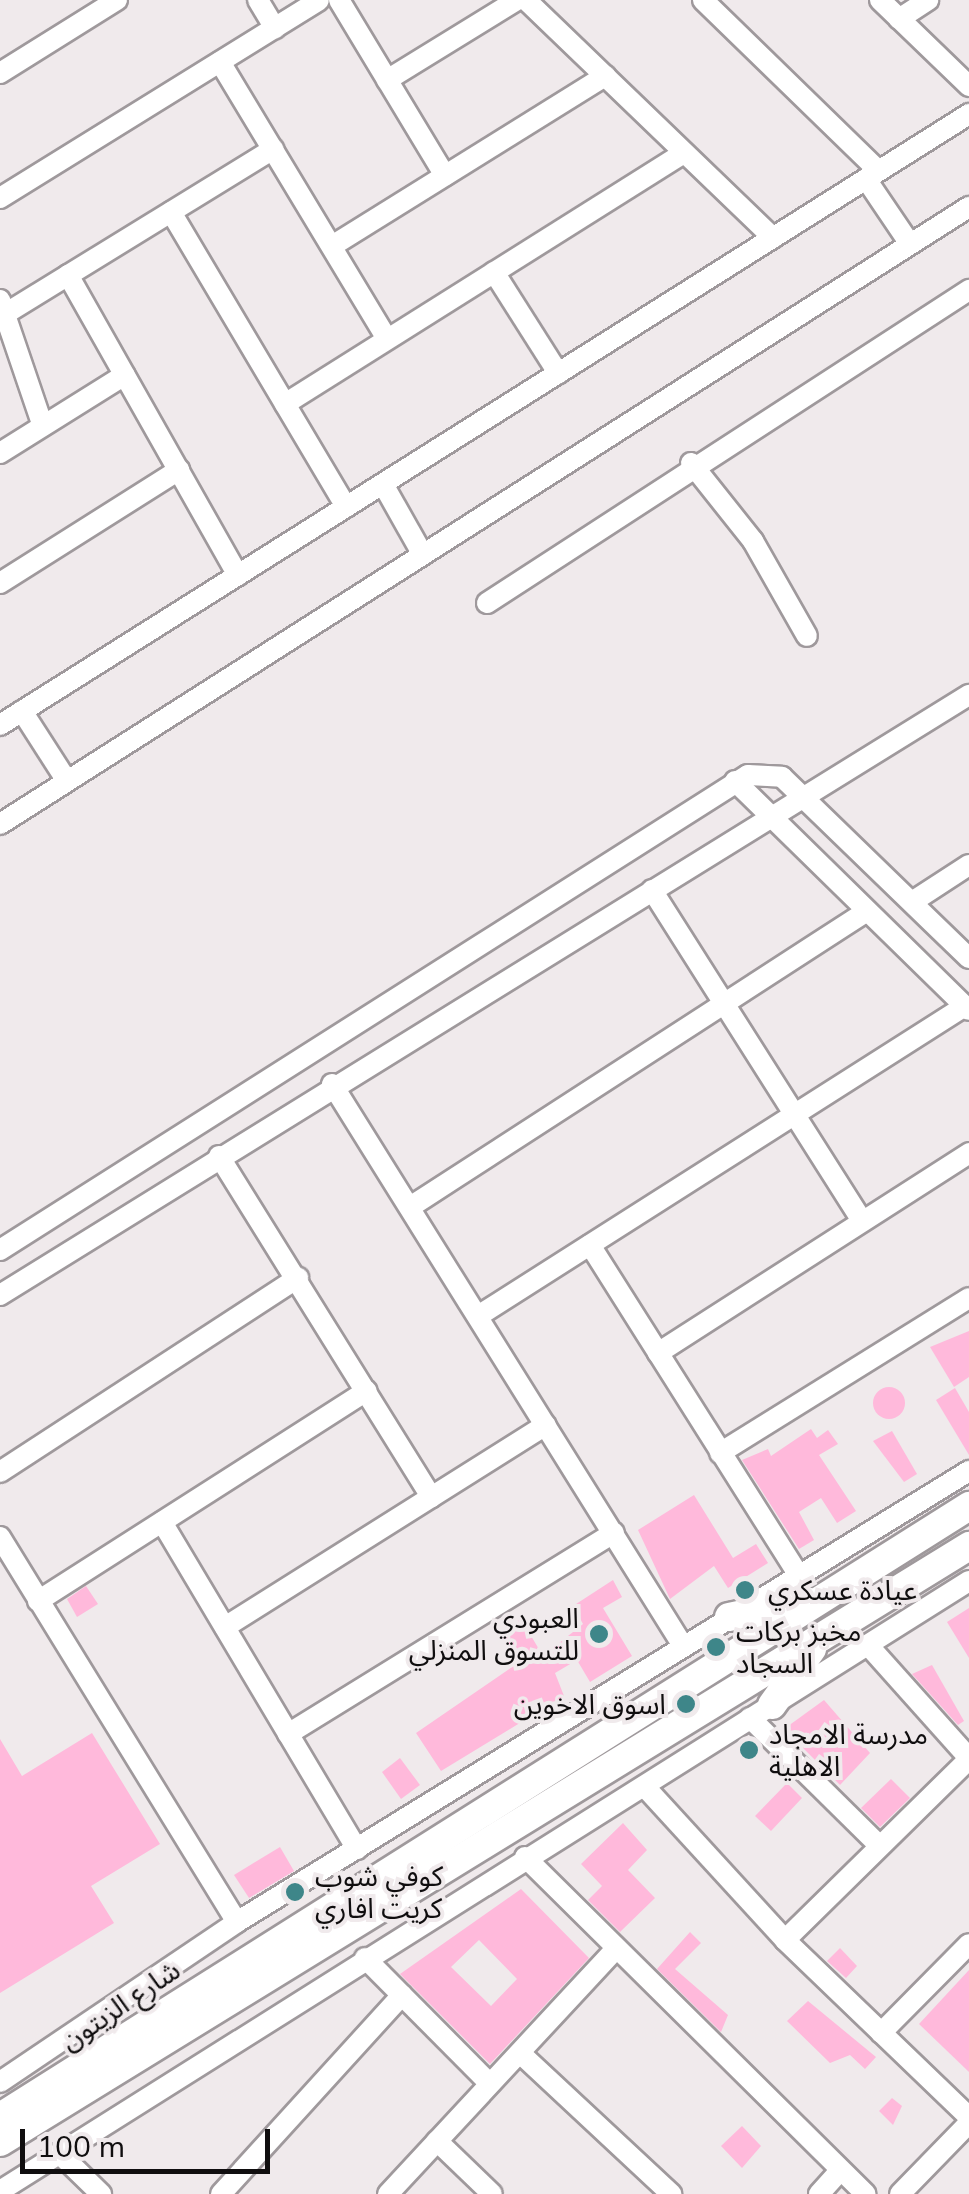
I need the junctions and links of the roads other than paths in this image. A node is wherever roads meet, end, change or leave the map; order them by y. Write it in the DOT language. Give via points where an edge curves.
graph roads {
  1 [pos="117,0"];
  2 [pos="258,0"];
  3 [pos="319,0"];
  4 [pos="339,0"];
  5 [pos="517,0"];
  6 [pos="526,0"];
  7 [pos="880,0"];
  8 [pos="928,0"];
  9 [pos="705,1"];
  10 [pos="900,19"];
  11 [pos="274,28"];
  12 [pos="220,62"];
  13 [pos="0,73"];
  14 [pos="605,76"];
  15 [pos="387,80"];
  16 [pos="969,86"];
  17 [pos="969,114"];
  18 [pos="273,149"];
  19 [pos="684,153"];
  20 [pos="873,175"];
  21 [pos="444,176"];
  22 [pos="0,198"];
  23 [pos="969,207"];
  24 [pos="171,212"];
  25 [pos="772,238"];
  26 [pos="910,244"];
  27 [pos="332,246"];
  28 [pos="494,272"];
  29 [pos="68,275"];
  30 [pos="966,297"];
  31 [pos="2,307"];
  32 [pos="387,340"];
  33 [pos="558,373"];
  34 [pos="125,375"];
  35 [pos="285,404"];
  36 [pos="43,426"];
  37 [pos="0,453"];
  38 [pos="691,462"];
  39 [pos="179,470"];
  40 [pos="382,484"];
  41 [pos="346,507"];
  42 [pos="423,554"];
  43 [pos="238,575"];
  44 [pos="0,583"];
  45 [pos="487,602"];
  46 [pos="807,636"];
  47 [pos="969,695"];
  48 [pos="7,714"];
  49 [pos="67,781"];
  50 [pos="735,781"];
  51 [pos="805,799"];
  52 [pos="772,820"];
  53 [pos="0,824"];
  54 [pos="969,865"];
  55 [pos="652,890"];
  56 [pos="912,902"];
  57 [pos="867,912"];
  58 [pos="969,958"];
  59 [pos="724,1004"];
  60 [pos="967,1008"];
  61 [pos="332,1084"];
  62 [pos="794,1114"];
  63 [pos="969,1153"];
  64 [pos="219,1156"];
  65 [pos="410,1207"];
  66 [pos="862,1222"];
  67 [pos="590,1245"];
  68 [pos="0,1250"];
  69 [pos="298,1278"];
  70 [pos="0,1295"];
  71 [pos="969,1298"];
  72 [pos="478,1316"];
  73 [pos="658,1353"];
  74 [pos="367,1391"];
  75 [pos="546,1425"];
  76 [pos="720,1454"];
  77 [pos="969,1471"];
  78 [pos="0,1472"];
  79 [pos="431,1498"];
  80 [pos="969,1506"];
  81 [pos="162,1522"];
  82 [pos="614,1533"];
  83 [pos="926,1533"];
  84 [pos="0,1537"];
  85 [pos="957,1553"];
  86 [pos="799,1575"];
  87 [pos="969,1581"];
  88 [pos="840,1587"];
  89 [pos="38,1601"];
  90 [pos="728,1618"];
  91 [pos="225,1627"];
  92 [pos="823,1637"];
  93 [pos="868,1645"];
  94 [pos="683,1646"];
  95 [pos="761,1712"];
  96 [pos="288,1734"];
  97 [pos="969,1759"];
  98 [pos="645,1786"];
  99 [pos="880,1846"];
  100 [pos="357,1849"];
  101 [pos="526,1857"];
  102 [pos="237,1922"];
  103 [pos="785,1940"];
  104 [pos="969,1944"];
  105 [pos="613,1952"];
  106 [pos="366,1958"];
  107 [pos="402,1995"];
  108 [pos="882,2033"];
  109 [pos="520,2052"];
  110 [pos="0,2082"];
  111 [pos="490,2084"];
  112 [pos="58,2095"];
  113 [pos="0,2117"];
  114 [pos="969,2120"];
  115 [pos="0,2142"];
  116 [pos="437,2142"];
  117 [pos="59,2153"];
  118 [pos="840,2171"];
  119 [pos="0,2191"];
  120 [pos="101,2194"];
  121 [pos="220,2194"];
  122 [pos="388,2194"];
  123 [pos="492,2194"];
  124 [pos="671,2194"];
  125 [pos="819,2194"];
  126 [pos="864,2194"];
  127 [pos="900,2194"];
  1 -- 13 [label="street"];
  2 -- 11 [label="street"];
  3 -- 11 [label="street"];
  4 -- 15 [label="street"];
  5 -- 15 [label="street"];
  6 -- 14 [label="street"];
  7 -- 10 [label="street"];
  8 -- 10 [label="street"];
  9 -- 20 [label="street"];
  10 -- 16 [label="street"];
  11 -- 12 [label="street"];
  12 -- 18 [label="street"];
  12 -- 22 [label="street"];
  14 -- 19 [label="street"];
  14 -- 21 [label="street"];
  15 -- 21 [label="street"];
  17 -- 20 [label="street"];
  18 -- 24 [label="street"];
  18 -- 27 [label="street"];
  19 -- 25 [label="street"];
  19 -- 28 [label="street"];
  20 -- 25 [label="street"];
  20 -- 26 [label="street"];
  21 -- 27 [label="street"];
  23 -- 26 [label="street"];
  24 -- 29 [label="street"];
  24 -- 35 [label="street"];
  25 -- 33 [label="street"];
  26 -- 42 [label="street"];
  27 -- 32 [label="street"];
  28 -- 32 [label="street"];
  28 -- 33 [label="street"];
  29 -- 31 [label="street"];
  29 -- 34 [label="street"];
  30 -- 38 [label="street"];
  31 -- 36 [label="street"];
  32 -- 35 [label="street"];
  33 -- 40 [label="street"];
  34 -- 36 [label="street"];
  34 -- 39 [label="street"];
  35 -- 41 [label="street"];
  36 -- 37 [label="street"];
  38 -- 45 [label="street"];
  38 -- 46 [label="street" via="752,541"];
  39 -- 43 [label="street"];
  39 -- 44 [label="street"];
  40 -- 41 [label="street"];
  40 -- 42 [label="street"];
  41 -- 43 [label="street"];
  42 -- 49 [label="street"];
  43 -- 48 [label="street"];
  47 -- 51 [label="street"];
  48 -- 49 [label="street"];
  49 -- 53 [label="street"];
  50 -- 51 [label="street" via="763,771"];
  50 -- 52 [label="street"];
  50 -- 68 [label="street"];
  51 -- 52 [label="street"];
  51 -- 56 [label="street"];
  52 -- 55 [label="street"];
  52 -- 57 [label="street"];
  54 -- 56 [label="street"];
  55 -- 59 [label="street"];
  55 -- 61 [label="street"];
  56 -- 58 [label="street"];
  57 -- 59 [label="street"];
  57 -- 60 [label="street"];
  59 -- 62 [label="street"];
  59 -- 65 [label="street"];
  60 -- 62 [label="street"];
  61 -- 64 [label="street"];
  61 -- 65 [label="street"];
  62 -- 66 [label="street"];
  62 -- 67 [label="street"];
  63 -- 66 [label="street"];
  64 -- 69 [label="street"];
  64 -- 70 [label="street"];
  65 -- 72 [label="street"];
  66 -- 73 [label="street"];
  67 -- 72 [label="street"];
  67 -- 73 [label="street"];
  69 -- 74 [label="street"];
  69 -- 78 [label="street"];
  71 -- 76 [label="street"];
  72 -- 75 [label="street"];
  73 -- 76 [label="street"];
  74 -- 79 [label="street"];
  74 -- 81 [label="street"];
  75 -- 79 [label="street"];
  75 -- 82 [label="street"];
  76 -- 86 [label="street"];
  77 -- 86 [label="street, شارع الزيتون"];
  79 -- 91 [label="street"];
  80 -- 83 [label="main road"];
  81 -- 89 [label="street"];
  81 -- 91 [label="street"];
  82 -- 94 [label="street"];
  82 -- 96 [label="street"];
  83 -- 85 [label="main road"];
  83 -- 88 [label="main road"];
  84 -- 89 [label="street"];
  85 -- 92 [label="main road"];
  86 -- 90 [label="street, شارع الزيتون"];
  87 -- 93 [label="street"];
  88 -- 90 [label="main road"];
  88 -- 112 [label="main road"];
  89 -- 102 [label="street"];
  90 -- 94 [label="street, شارع الزيتون"];
  91 -- 96 [label="street"];
  92 -- 95 [label="main road"];
  92 -- 112 [label="main road"];
  93 -- 95 [label="street"];
  93 -- 97 [label="street"];
  94 -- 100 [label="street, شارع الزيتون"];
  95 -- 98 [label="street"];
  95 -- 99 [label="street"];
  96 -- 100 [label="street"];
  97 -- 99 [label="street"];
  98 -- 101 [label="street"];
  98 -- 103 [label="street"];
  99 -- 103 [label="street"];
  100 -- 102 [label="street, شارع الزيتون"];
  101 -- 105 [label="street"];
  101 -- 106 [label="street"];
  102 -- 110 [label="street, شارع الزيتون"];
  103 -- 108 [label="street"];
  104 -- 108 [label="street"];
  105 -- 109 [label="street"];
  105 -- 118 [label="street"];
  106 -- 107 [label="street"];
  106 -- 117 [label="street"];
  107 -- 111 [label="street"];
  107 -- 121 [label="street"];
  108 -- 114 [label="street"];
  109 -- 111 [label="street"];
  109 -- 124 [label="street"];
  111 -- 116 [label="street"];
  112 -- 113 [label="main road"];
  112 -- 115 [label="main road"];
  114 -- 127 [label="street"];
  116 -- 122 [label="street"];
  116 -- 123 [label="street"];
  117 -- 119 [label="street"];
  117 -- 120 [label="street"];
  118 -- 125 [label="street"];
  118 -- 126 [label="street"];
}
